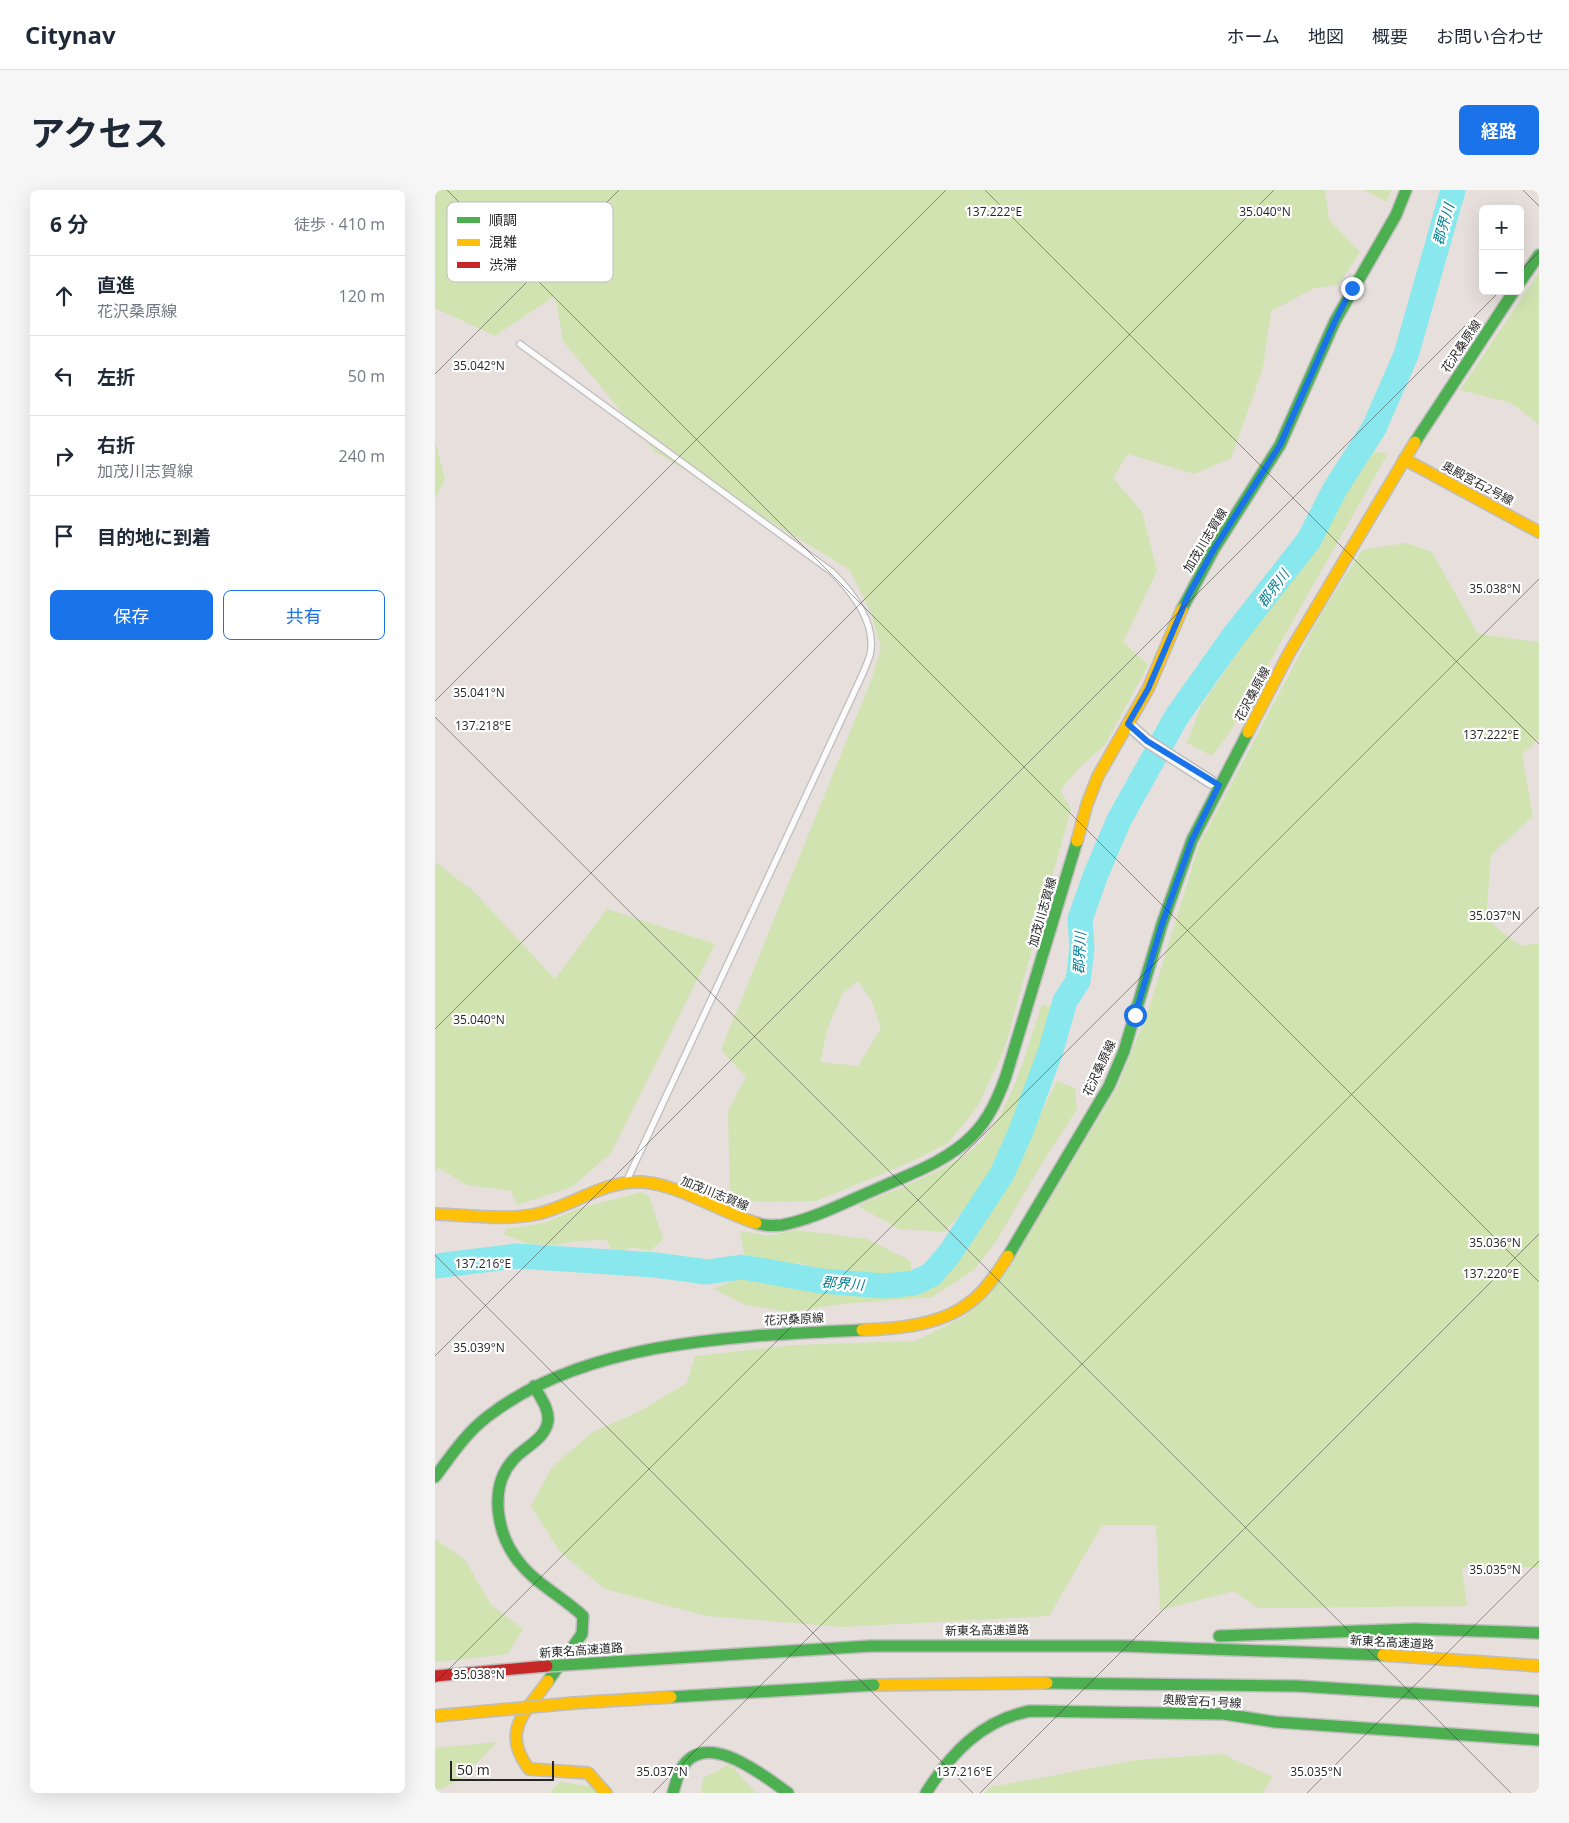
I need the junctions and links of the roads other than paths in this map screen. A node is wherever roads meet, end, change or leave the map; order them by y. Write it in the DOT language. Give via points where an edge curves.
graph roads {
  1 [pos="1406,190"];
  2 [pos="1539,255"];
  3 [pos="1524,276"];
  4 [pos="1511,295"];
  5 [pos="520,344"];
  6 [pos="1404,459"];
  7 [pos="1539,532"];
  8 [pos="1128,724"];
  9 [pos="1215,784"];
  10 [pos="623,1183"];
  11 [pos="435,1214"];
  12 [pos="534,1386"];
  13 [pos="435,1477"];
  14 [pos="1539,1633"];
  15 [pos="1032,1643"];
  16 [pos="1539,1666"];
  17 [pos="435,1676"];
  18 [pos="1539,1701"];
  19 [pos="435,1716"];
  20 [pos="1539,1740"];
  21 [pos="606,1793"];
  22 [pos="673,1793"];
  23 [pos="788,1793"];
  24 [pos="926,1793"];
  1 -- 8 [label="main road, 加茂川志賀線" via="1397,215 1335,321 1280,445 1188,596 1148,689"];
  2 -- 3 [label="main road"];
  4 -- 6 [label="main road, 花沢桑原線"];
  5 -- 10 [label="lane" via="832,572 858,604 869,636 870,654 858,684"];
  6 -- 7 [label="main road, 奥殿宮石2号線"];
  6 -- 9 [label="main road, 花沢桑原線" via="1287,655"];
  8 -- 9 [label="street" via="1147,741"];
  8 -- 10 [label="main road, 加茂川志賀線" via="1098,776 1087,804 1002,1087 990,1113 974,1135 935,1164 791,1223 768,1226 722,1213 663,1186"];
  9 -- 12 [label="main road, 花沢桑原線" via="1162,924 1125,1051 1109,1086 1003,1264 964,1308 913,1325 774,1332 657,1349 582,1366"];
  10 -- 11 [label="main road, 加茂川志賀線" via="535,1215"];
  12 -- 13 [label="main road, 花沢桑原線" via="500,1405 473,1429"];
  12 -- 21 [label="main road" via="547,1410 547,1424 541,1436 511,1462 503,1475 498,1505 509,1545 520,1562 583,1616 582,1634 517,1724 513,1739 519,1756 529,1769 588,1773"];
  14 -- 15 [label="main road" via="1415,1629"];
  15 -- 16 [label="main road, 新東名高速道路" via="1315,1652"];
  15 -- 17 [label="main road, 新東名高速道路, bridge" via="871,1646 523,1667"];
  18 -- 19 [label="main road, bridge" via="1297,1686 874,1685 574,1703"];
  20 -- 24 [label="main road, 奥殿宮石1号線" via="1275,1722 1224,1714 1030,1711 1001,1718 989,1726 951,1761"];
  22 -- 23 [label="main road" via="686,1761 704,1752 720,1753 746,1763"];
}
